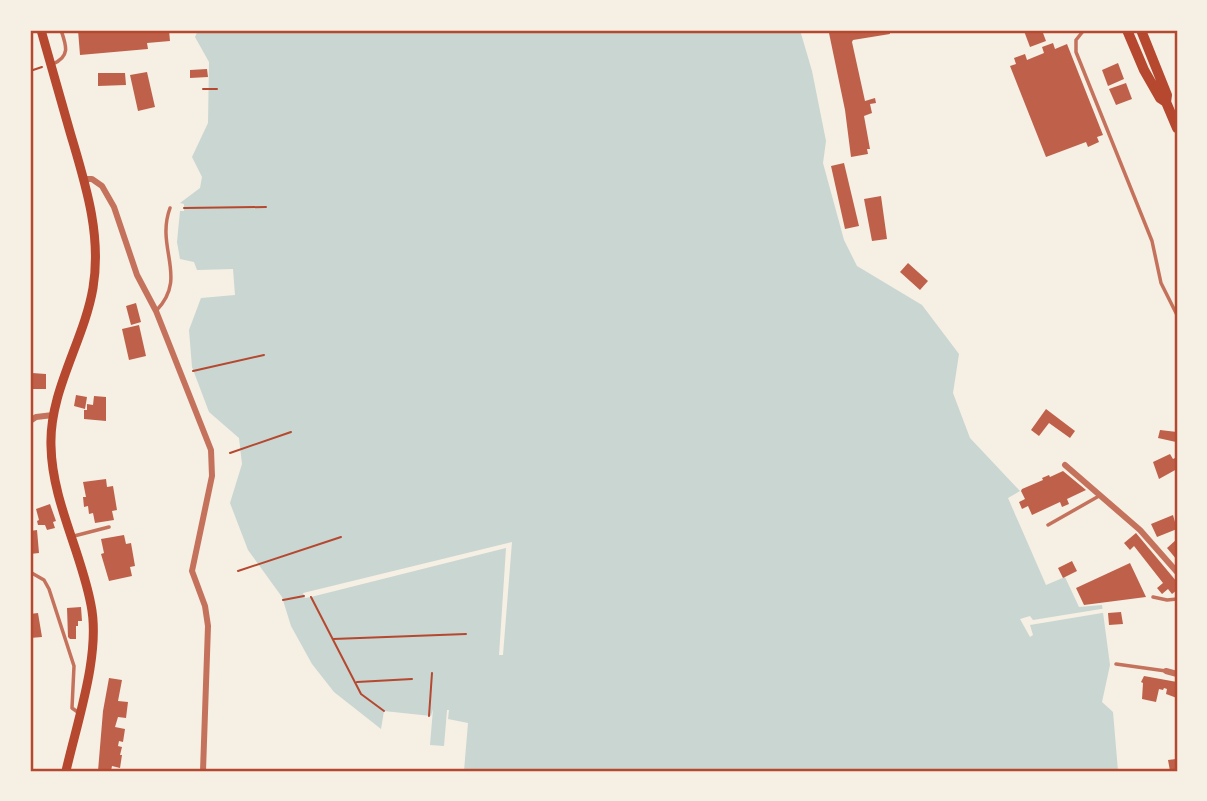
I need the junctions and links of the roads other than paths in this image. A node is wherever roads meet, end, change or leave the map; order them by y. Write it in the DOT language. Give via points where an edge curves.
graph roads {
  1 [pos="41,30"];
  2 [pos="61,30"];
  3 [pos="1084,30"];
  4 [pos="1127,30"];
  5 [pos="1141,30"];
  6 [pos="51,64"];
  7 [pos="1166,102"];
  8 [pos="1177,128"];
  9 [pos="84,179"];
  10 [pos="170,208"];
  11 [pos="156,311"];
  12 [pos="1177,315"];
  13 [pos="53,415"];
  14 [pos="30,421"];
  15 [pos="1065,465"];
  16 [pos="1101,495"];
  17 [pos="1048,525"];
  18 [pos="109,527"];
  19 [pos="71,537"];
  20 [pos="30,572"];
  21 [pos="1177,572"];
  22 [pos="1153,597"];
  23 [pos="1177,599"];
  24 [pos="1116,664"];
  25 [pos="1166,671"];
  26 [pos="1177,674"];
  27 [pos="79,713"];
  28 [pos="65,771"];
  29 [pos="203,771"];
  1 -- 6 [label="main road"];
  2 -- 6 [label="lane" via="66,54"];
  3 -- 12 [label="lane" via="1076,40 1076,52"];
  4 -- 7 [label="main road" via="1144,70"];
  5 -- 7 [label="main road"];
  6 -- 9 [label="main road"];
  7 -- 8 [label="main road"];
  9 -- 11 [label="street" via="102,186 114,208 137,275"];
  9 -- 13 [label="main road" via="95,236 93,289"];
  10 -- 11 [label="lane" via="165,227 172,282"];
  11 -- 29 [label="street" via="207,439 212,466 192,571 208,626"];
  13 -- 14 [label="street"];
  13 -- 19 [label="main road" via="51,457"];
  15 -- 16 [label="street"];
  16 -- 17 [label="lane"];
  16 -- 21 [label="street"];
  18 -- 19 [label="lane"];
  19 -- 27 [label="main road" via="94,622 91,662"];
  20 -- 27 [label="lane" via="49,589 74,666 72,708"];
  22 -- 23 [label="lane"];
  24 -- 25 [label="lane"];
  25 -- 26 [label="street"];
  27 -- 28 [label="main road"];
}
